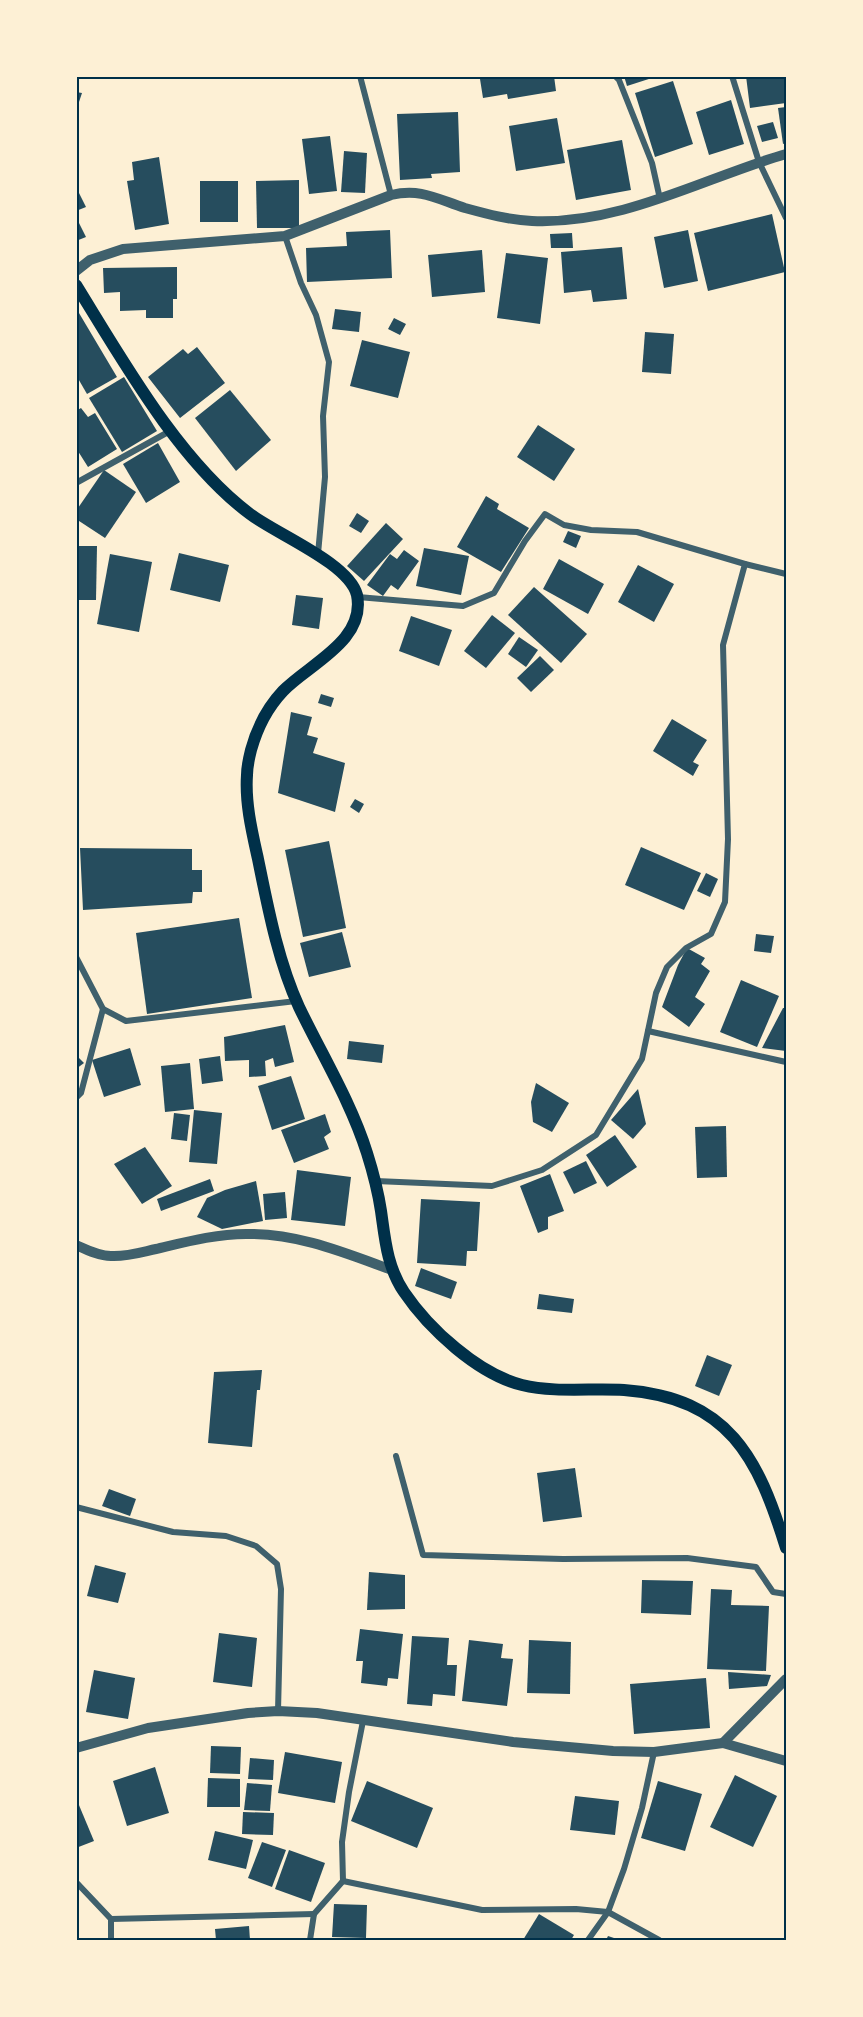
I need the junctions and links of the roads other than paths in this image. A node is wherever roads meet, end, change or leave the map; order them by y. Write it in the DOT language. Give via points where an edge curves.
graph roads {
  1 [pos="360,76"];
  2 [pos="615,76"];
  3 [pos="732,76"];
  4 [pos="786,154"];
  5 [pos="759,162"];
  6 [pos="391,195"];
  7 [pos="660,199"];
  8 [pos="786,218"];
  9 [pos="285,236"];
  10 [pos="76,271"];
  11 [pos="78,290"];
  12 [pos="171,431"];
  13 [pos="76,483"];
  14 [pos="318,555"];
  15 [pos="745,564"];
  16 [pos="786,574"];
  17 [pos="357,597"];
  18 [pos="76,957"];
  19 [pos="297,1001"];
  20 [pos="103,1009"];
  21 [pos="648,1031"];
  22 [pos="786,1062"];
  23 [pos="76,1098"];
  24 [pos="376,1181"];
  25 [pos="76,1245"];
  26 [pos="392,1270"];
  27 [pos="396,1456"];
  28 [pos="76,1507"];
  29 [pos="786,1548"];
  30 [pos="786,1594"];
  31 [pos="786,1679"];
  32 [pos="278,1711"];
  33 [pos="363,1721"];
  34 [pos="723,1743"];
  35 [pos="76,1748"];
  36 [pos="654,1752"];
  37 [pos="786,1761"];
  38 [pos="343,1881"];
  39 [pos="76,1882"];
  40 [pos="608,1912"];
  41 [pos="314,1914"];
  42 [pos="111,1919"];
  43 [pos="111,1941"];
  44 [pos="310,1941"];
  45 [pos="588,1941"];
  46 [pos="659,1941"];
  1 -- 6 [label="street"];
  2 -- 7 [label="street" via="652,163"];
  3 -- 5 [label="street"];
  4 -- 5 [label="street"];
  5 -- 7 [label="street"];
  5 -- 8 [label="street"];
  6 -- 7 [label="street" via="429,194 500,218 531,221 590,217"];
  6 -- 9 [label="street"];
  9 -- 10 [label="street" via="123,249 90,260"];
  9 -- 14 [label="street" via="316,315 329,362"];
  11 -- 12 [label="main road"];
  12 -- 13 [label="street"];
  12 -- 14 [label="main road" via="198,465 251,515"];
  14 -- 17 [label="main road" via="343,574"];
  15 -- 16 [label="street"];
  15 -- 17 [label="street" via="637,532 564,525 545,514 494,593 463,606"];
  15 -- 21 [label="street" via="723,645 728,839 725,902 711,934 686,948 667,967 656,993"];
  17 -- 19 [label="main road" via="348,636 304,671 268,708 251,748 247,774 264,891"];
  18 -- 20 [label="street"];
  19 -- 20 [label="street" via="126,1021"];
  19 -- 24 [label="main road" via="366,1148"];
  20 -- 23 [label="street" via="81,1093"];
  21 -- 22 [label="street"];
  21 -- 24 [label="street" via="642,1059 596,1135 542,1170 492,1186"];
  24 -- 26 [label="main road"];
  25 -- 26 [label="street" via="111,1256 218,1236 267,1235 312,1242"];
  26 -- 29 [label="main road" via="432,1325 486,1370 507,1380 526,1386 653,1394 680,1401 719,1423 735,1437 753,1463"];
  27 -- 30 [label="street" via="423,1555 687,1558 756,1567 773,1592"];
  28 -- 32 [label="street" via="173,1532 226,1536 256,1546 277,1564 281,1589"];
  31 -- 34 [label="street"];
  32 -- 33 [label="street"];
  32 -- 35 [label="street" via="148,1728"];
  33 -- 36 [label="street" via="513,1742"];
  33 -- 38 [label="street" via="342,1842"];
  34 -- 36 [label="street"];
  34 -- 37 [label="street"];
  36 -- 40 [label="street" via="642,1808"];
  38 -- 40 [label="street" via="482,1910"];
  38 -- 41 [label="street"];
  39 -- 42 [label="street"];
  40 -- 45 [label="street"];
  40 -- 46 [label="street"];
  41 -- 42 [label="street"];
  41 -- 44 [label="street"];
  42 -- 43 [label="street"];
}
